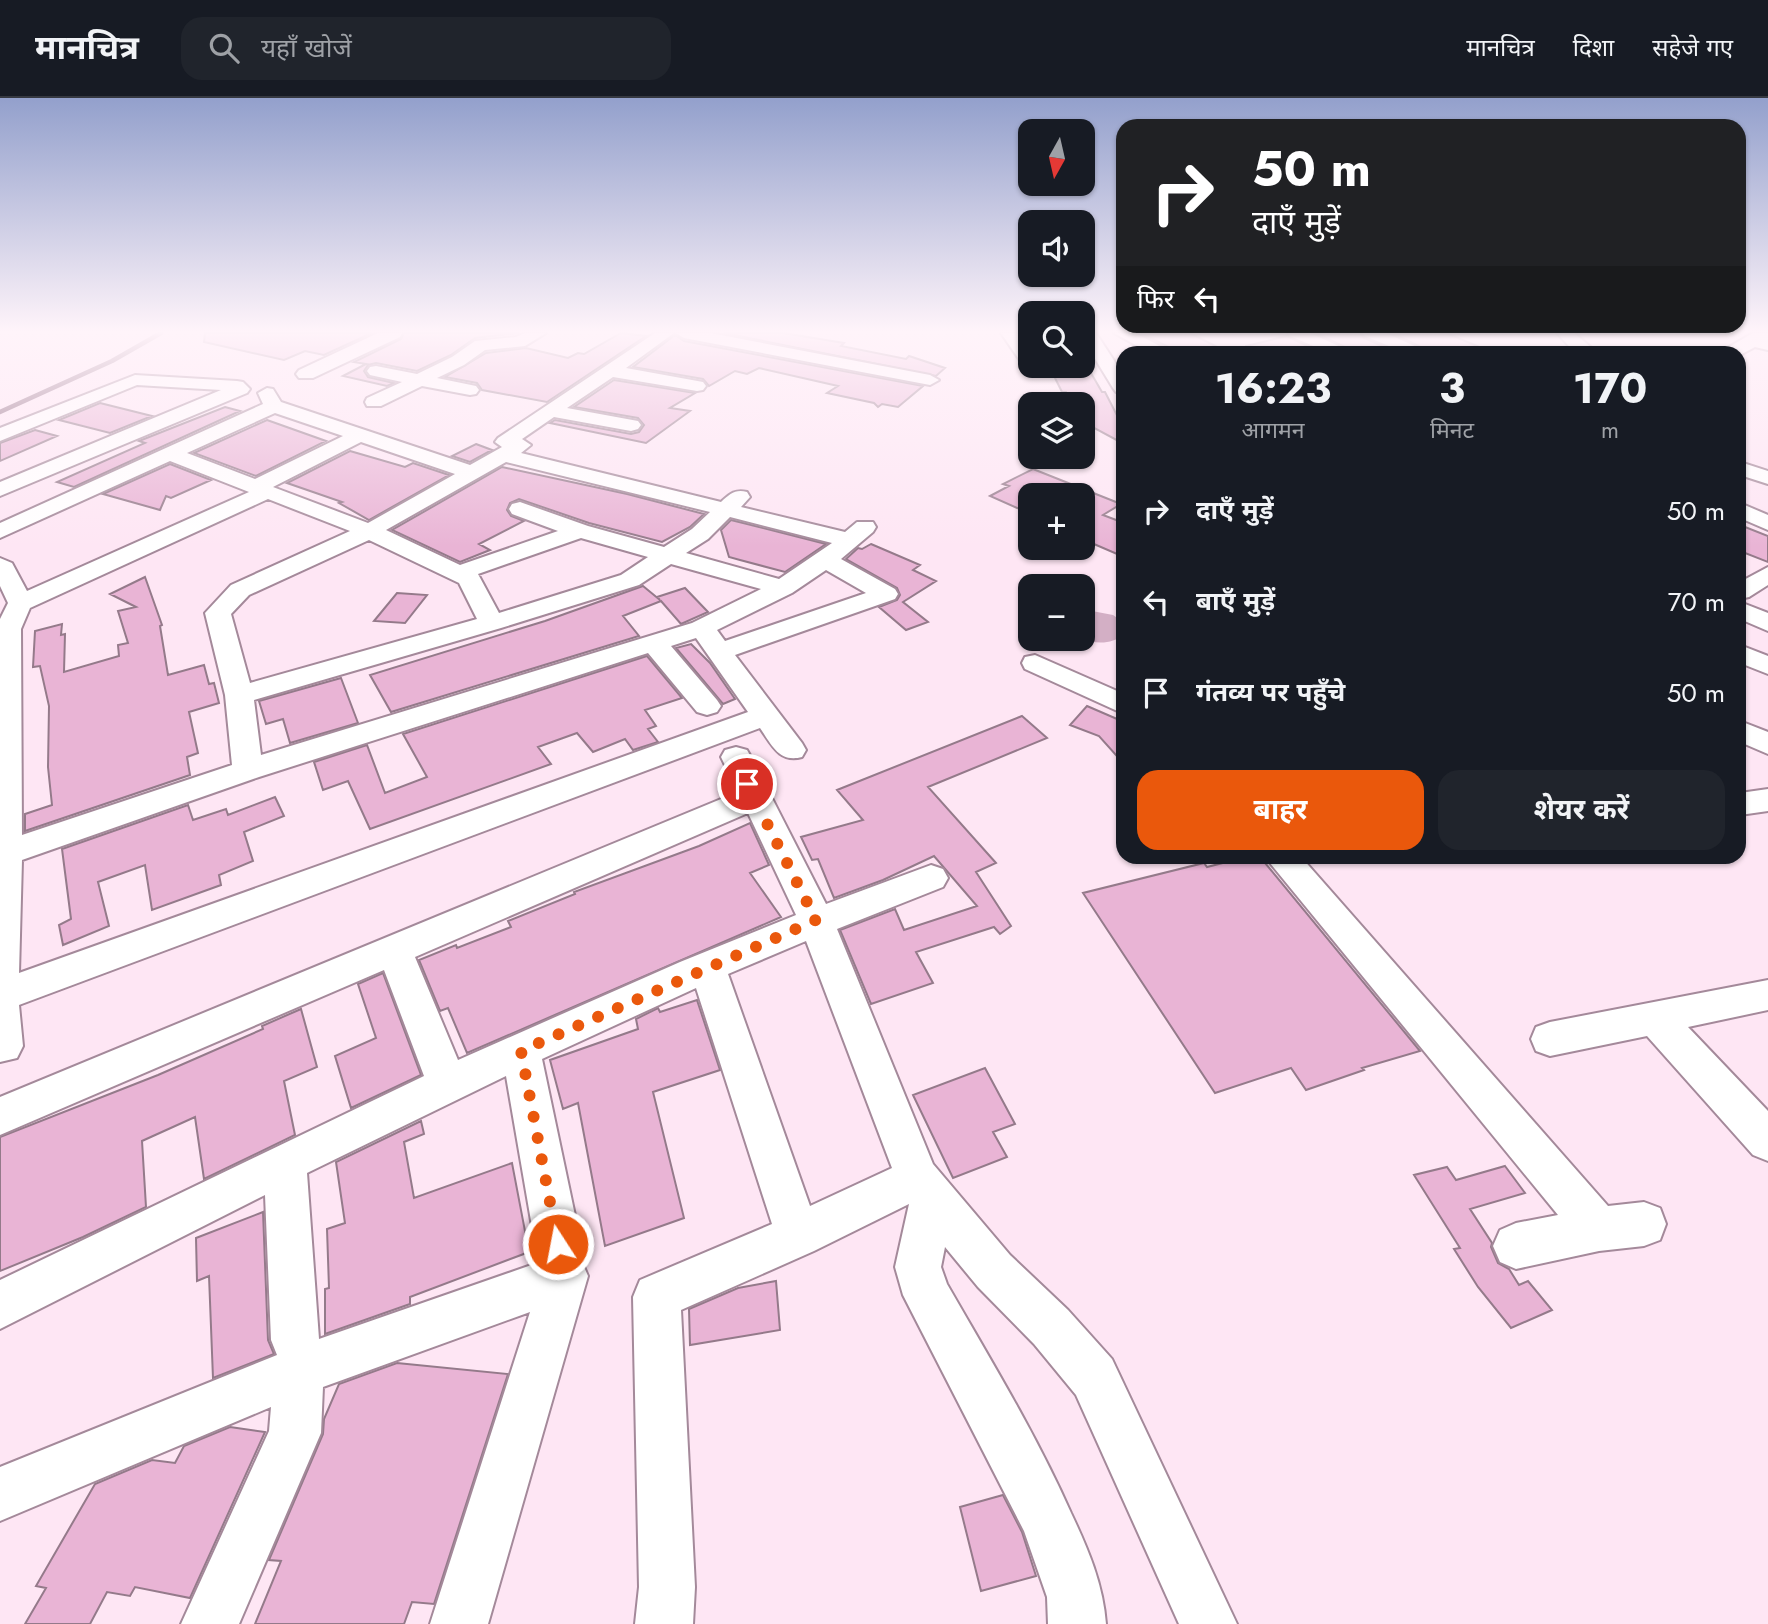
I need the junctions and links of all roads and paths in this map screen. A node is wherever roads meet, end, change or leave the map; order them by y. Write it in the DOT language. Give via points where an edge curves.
graph roads {
  1 [pos="77,404"];
  2 [pos="201,404"];
  3 [pos="263,404"];
  4 [pos="282,404"];
  5 [pos="561,404"];
  6 [pos="550,411"];
  7 [pos="29,424"];
  8 [pos="631,425"];
  9 [pos="66,432"];
  10 [pos="362,434"];
  11 [pos="0,435"];
  12 [pos="107,443"];
  13 [pos="510,447"];
  14 [pos="170,454"];
  15 [pos="71,458"];
  16 [pos="0,470"];
  17 [pos="1746,470"];
  18 [pos="472,474"];
  19 [pos="120,476"];
  20 [pos="1768,478"];
  21 [pos="262,489"];
  22 [pos="0,490"];
  23 [pos="733,503"];
  24 [pos="520,509"];
  25 [pos="1746,513"];
  26 [pos="1768,523"];
  27 [pos="0,531"];
  28 [pos="369,531"];
  29 [pos="580,531"];
  30 [pos="857,534"];
  31 [pos="669,556"];
  32 [pos="825,560"];
  33 [pos="0,565"];
  34 [pos="459,573"];
  35 [pos="1768,574"];
  36 [pos="783,588"];
  37 [pos="1746,588"];
  38 [pos="1746,613"];
  39 [pos="9,621"];
  40 [pos="492,623"];
  41 [pos="1768,623"];
  42 [pos="701,628"];
  43 [pos="654,643"];
  44 [pos="720,651"];
  45 [pos="1746,656"];
  46 [pos="1035,663"];
  47 [pos="1768,666"];
  48 [pos="239,695"];
  49 [pos="1116,701"];
  50 [pos="707,706"];
  51 [pos="764,716"];
  52 [pos="1746,733"];
  53 [pos="1768,744"];
  54 [pos="791,750"];
  55 [pos="736,757"];
  56 [pos="248,771"];
  57 [pos="754,798"];
  58 [pos="1768,800"];
  59 [pos="1746,803"];
  60 [pos="3,854"];
  61 [pos="1288,864"];
  62 [pos="931,878"];
  63 [pos="816,920"];
  64 [pos="394,950"];
  65 [pos="708,968"];
  66 [pos="1768,995"];
  67 [pos="0,996"];
  68 [pos="1654,1017"];
  69 [pos="1550,1039"];
  70 [pos="3,1046"];
  71 [pos="521,1051"];
  72 [pos="447,1086"];
  73 [pos="0,1116"];
  74 [pos="1768,1141"];
  75 [pos="285,1162"];
  76 [pos="925,1187"];
  77 [pos="1644,1224"];
  78 [pos="1599,1229"];
  79 [pos="798,1235"];
  80 [pos="558,1244"];
  81 [pos="1516,1246"];
  82 [pos="0,1306"];
  83 [pos="297,1356"];
  84 [pos="0,1494"];
  85 [pos="210,1624"];
  86 [pos="459,1624"];
  87 [pos="664,1624"];
  88 [pos="1077,1624"];
  89 [pos="1208,1624"];
  1 -- 7 [label="street"];
  2 -- 12 [label="street"];
  3 -- 14 [label="street"];
  4 -- 10 [label="street"];
  5 -- 6 [label="street"];
  6 -- 8 [label="street"];
  6 -- 13 [label="street"];
  7 -- 9 [label="street"];
  7 -- 11 [label="street"];
  10 -- 18 [label="street"];
  10 -- 21 [label="street"];
  12 -- 15 [label="street"];
  12 -- 16 [label="street" via="79,435"];
  13 -- 18 [label="street"];
  13 -- 23 [label="street"];
  14 -- 19 [label="street"];
  14 -- 21 [label="street"];
  15 -- 19 [label="street"];
  15 -- 22 [label="street"];
  17 -- 20 [label="street"];
  18 -- 28 [label="street"];
  19 -- 27 [label="street"];
  21 -- 28 [label="street"];
  21 -- 39 [label="street"];
  23 -- 30 [label="street"];
  23 -- 31 [label="street"];
  24 -- 29 [label="street"];
  25 -- 26 [label="street"];
  28 -- 34 [label="street"];
  28 -- 48 [label="street" via="240,590 218,613"];
  29 -- 31 [label="street"];
  29 -- 34 [label="street"];
  30 -- 32 [label="street"];
  31 -- 36 [label="street"];
  31 -- 40 [label="street" via="630,580"];
  32 -- 36 [label="street"];
  32 -- 44 [label="street" via="886,594"];
  33 -- 39 [label="street"];
  34 -- 40 [label="street" via="469,579"];
  35 -- 37 [label="street"];
  36 -- 42 [label="street"];
  38 -- 41 [label="street"];
  39 -- 60 [label="street"];
  40 -- 48 [label="street"];
  42 -- 43 [label="street"];
  42 -- 44 [label="street"];
  43 -- 50 [label="street"];
  43 -- 56 [label="street"];
  44 -- 51 [label="street"];
  45 -- 47 [label="street"];
  46 -- 49 [label="street"];
  48 -- 56 [label="street"];
  51 -- 54 [label="street"];
  51 -- 67 [label="street"];
  52 -- 53 [label="street"];
  55 -- 57 [label="street"];
  56 -- 60 [label="street"];
  57 -- 63 [label="street"];
  57 -- 64 [label="street"];
  58 -- 59 [label="street"];
  60 -- 67 [label="street"];
  61 -- 78 [label="street"];
  62 -- 63 [label="street"];
  63 -- 65 [label="street"];
  63 -- 76 [label="street"];
  64 -- 72 [label="street"];
  64 -- 73 [label="street"];
  65 -- 71 [label="street"];
  65 -- 79 [label="street"];
  66 -- 68 [label="street"];
  67 -- 70 [label="street"];
  68 -- 69 [label="street"];
  68 -- 74 [label="street"];
  71 -- 72 [label="street"];
  71 -- 80 [label="street"];
  72 -- 75 [label="street"];
  75 -- 82 [label="street"];
  75 -- 83 [label="street"];
  76 -- 79 [label="street"];
  76 -- 88 [label="street" via="918,1267 927,1295 1057,1539 1078,1601"];
  76 -- 89 [label="street" via="994,1271 1094,1377"];
  77 -- 78 [label="street"];
  78 -- 81 [label="street"];
  79 -- 87 [label="street" via="657,1297 667,1587"];
  83 -- 84 [label="street"];
  83 -- 85 [label="street" via="295,1433"];
  83 -- 86 [label="street" via="565,1276"];
}
